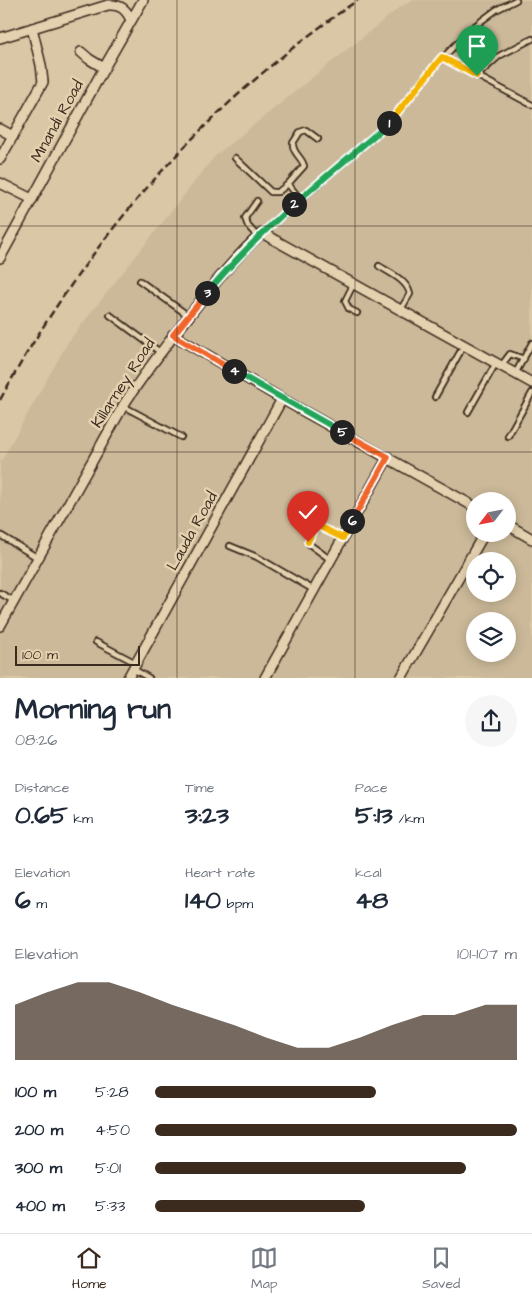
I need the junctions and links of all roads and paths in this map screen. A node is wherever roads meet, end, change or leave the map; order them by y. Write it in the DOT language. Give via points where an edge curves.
graph roads {
  1 [pos="143,0"];
  2 [pos="516,0"];
  3 [pos="131,20"];
  4 [pos="32,28"];
  5 [pos="0,38"];
  6 [pos="532,39"];
  7 [pos="81,52"];
  8 [pos="442,57"];
  9 [pos="104,68"];
  10 [pos="477,76"];
  11 [pos="532,105"];
  12 [pos="0,129"];
  13 [pos="12,136"];
  14 [pos="318,139"];
  15 [pos="235,158"];
  16 [pos="0,159"];
  17 [pos="0,182"];
  18 [pos="288,184"];
  19 [pos="32,199"];
  20 [pos="300,199"];
  21 [pos="257,201"];
  22 [pos="260,235"];
  23 [pos="0,236"];
  24 [pos="9,241"];
  25 [pos="0,258"];
  26 [pos="379,266"];
  27 [pos="140,281"];
  28 [pos="354,283"];
  29 [pos="401,309"];
  30 [pos="357,313"];
  31 [pos="110,315"];
  32 [pos="189,316"];
  33 [pos="173,335"];
  34 [pos="532,343"];
  35 [pos="464,345"];
  36 [pos="160,352"];
  37 [pos="524,359"];
  38 [pos="499,364"];
  39 [pos="515,374"];
  40 [pos="532,383"];
  41 [pos="532,393"];
  42 [pos="435,397"];
  43 [pos="282,399"];
  44 [pos="123,406"];
  45 [pos="468,412"];
  46 [pos="508,436"];
  47 [pos="181,437"];
  48 [pos="388,457"];
  49 [pos="466,502"];
  50 [pos="516,530"];
  51 [pos="0,535"];
  52 [pos="343,538"];
  53 [pos="532,539"];
  54 [pos="479,542"];
  55 [pos="230,546"];
  56 [pos="38,558"];
  57 [pos="331,560"];
  58 [pos="314,590"];
  59 [pos="0,593"];
  60 [pos="14,601"];
  61 [pos="0,626"];
  62 [pos="96,642"];
  63 [pos="134,666"];
  64 [pos="128,678"];
  65 [pos="149,678"];
  66 [pos="265,678"];
  67 [pos="402,678"];
  1 -- 3 [label="street, Mnandi Road"];
  2 -- 8 [label="lane" via="484,18"];
  3 -- 4 [label="street" via="124,9 115,5"];
  3 -- 9 [label="street, Mnandi Road"];
  4 -- 5 [label="street"];
  4 -- 13 [label="street" via="43,82"];
  6 -- 10 [label="lane" via="499,56"];
  7 -- 9 [label="street"];
  8 -- 10 [label="lane"];
  8 -- 20 [label="lane" via="392,120"];
  9 -- 19 [label="street, Mnandi Road"];
  10 -- 11 [label="lane"];
  12 -- 13 [label="street"];
  13 -- 16 [label="street"];
  14 -- 18 [label="lane" via="306,130 295,138 293,148 304,166"];
  15 -- 18 [label="lane" via="271,192 278,192"];
  17 -- 19 [label="street"];
  18 -- 20 [label="lane"];
  19 -- 24 [label="street, Mnandi Road"];
  20 -- 22 [label="lane"];
  21 -- 22 [label="lane" via="245,218 248,226"];
  22 -- 28 [label="street"];
  22 -- 32 [label="street, Killarney Road" via="228,267"];
  23 -- 24 [label="street"];
  24 -- 25 [label="street, Mnandi Road"];
  26 -- 29 [label="lane" via="401,280 409,290"];
  27 -- 32 [label="lane"];
  28 -- 29 [label="street"];
  28 -- 30 [label="lane" via="345,301 349,309"];
  29 -- 35 [label="street"];
  31 -- 36 [label="lane"];
  32 -- 33 [label="street, Killarney Road"];
  33 -- 36 [label="street, Killarney Road"];
  33 -- 43 [label="street"];
  34 -- 37 [label="lane"];
  35 -- 38 [label="street"];
  35 -- 42 [label="lane"];
  36 -- 44 [label="street, Killarney Road"];
  37 -- 38 [label="lane" via="510,354"];
  37 -- 39 [label="lane"];
  38 -- 39 [label="street"];
  38 -- 45 [label="lane"];
  39 -- 40 [label="street"];
  41 -- 46 [label="lane"];
  43 -- 48 [label="street"];
  43 -- 63 [label="street, Lauda Road"];
  44 -- 47 [label="lane"];
  44 -- 56 [label="street, Killarney Road"];
  48 -- 49 [label="street"];
  48 -- 52 [label="street"];
  50 -- 53 [label="street"];
  51 -- 56 [label="lane"];
  52 -- 57 [label="street"];
  52 -- 57 [label="lane" via="320,526 314,528 309,544"];
  54 -- 67 [label="street"];
  55 -- 58 [label="lane" via="257,557"];
  56 -- 60 [label="street, Killarney Road"];
  57 -- 58 [label="street"];
  58 -- 66 [label="street"];
  59 -- 60 [label="lane"];
  60 -- 61 [label="street, Killarney Road"];
  62 -- 63 [label="lane"];
  63 -- 64 [label="street, Lauda Road"];
  63 -- 65 [label="lane"];
}
